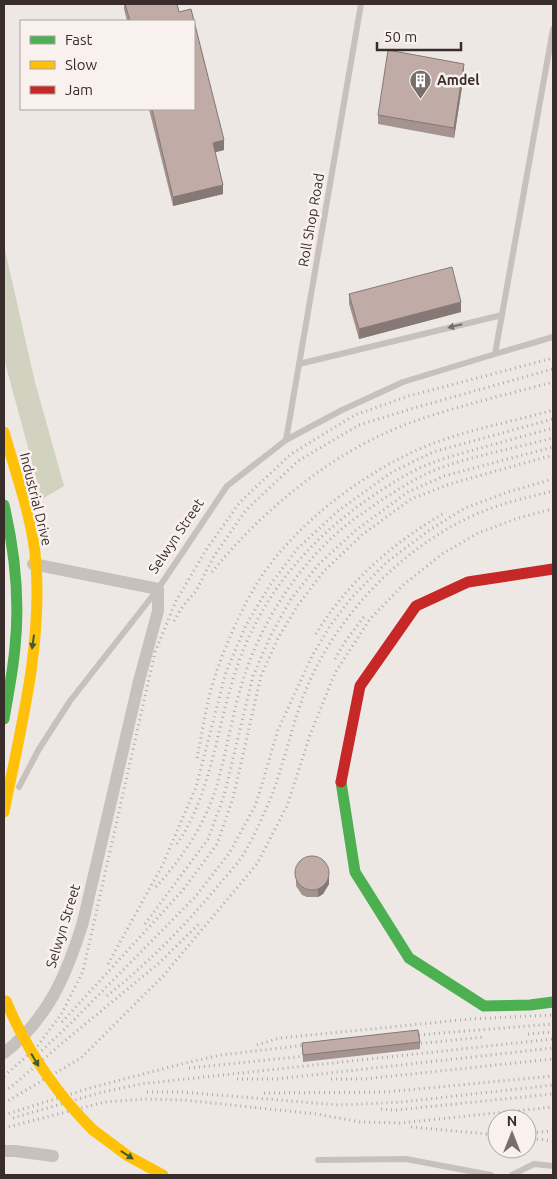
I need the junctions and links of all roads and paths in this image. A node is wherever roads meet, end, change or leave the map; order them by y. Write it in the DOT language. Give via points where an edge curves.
graph roads {
  1 [pos="361,4"];
  2 [pos="553,29"];
  3 [pos="502,315"];
  4 [pos="553,337"];
  5 [pos="495,354"];
  6 [pos="299,364"];
  7 [pos="4,432"];
  8 [pos="286,440"];
  9 [pos="4,505"];
  10 [pos="10,559"];
  11 [pos="36,564"];
  12 [pos="553,570"];
  13 [pos="158,589"];
  14 [pos="4,719"];
  15 [pos="4,813"];
  16 [pos="6,997"];
  17 [pos="553,1002"];
  18 [pos="7,1034"];
  19 [pos="10,1053"];
  20 [pos="4,1152"];
  21 [pos="53,1156"];
  22 [pos="318,1160"];
  23 [pos="553,1166"];
  24 [pos="163,1175"];
  25 [pos="491,1175"];
  26 [pos="512,1175"];
  1 -- 6 [label="lane, Roll Shop Road"];
  2 -- 3 [label="lane"];
  3 -- 5 [label="lane"];
  3 -- 6 [label="lane, one-way"];
  4 -- 5 [label="lane, Selwyn Street"];
  5 -- 8 [label="lane, Selwyn Street" via="404,382"];
  6 -- 8 [label="lane, Roll Shop Road"];
  7 -- 11 [label="main road, Industrial Drive" via="31,532"];
  8 -- 13 [label="lane, Selwyn Street" via="227,486"];
  9 -- 10 [label="main road" via="11,531"];
  10 -- 11 [label="street"];
  10 -- 14 [label="main road" via="16,636"];
  11 -- 13 [label="street"];
  11 -- 15 [label="main road, Industrial Drive, one-way" via="35,631"];
  12 -- 17 [label="main road" via="468,582 416,606 360,686 341,781 355,872 409,958 484,1006"];
  13 -- 15 [label="lane" via="70,701"];
  13 -- 19 [label="street, Selwyn Street" via="158,611 72,958 60,986 41,1016"];
  16 -- 24 [label="main road, one-way, bridge" via="38,1066 62,1099 93,1130 128,1156"];
  18 -- 19 [label="main road"];
  20 -- 21 [label="street"];
  22 -- 25 [label="lane" via="406,1159"];
  23 -- 26 [label="lane" via="534,1164"];
}
